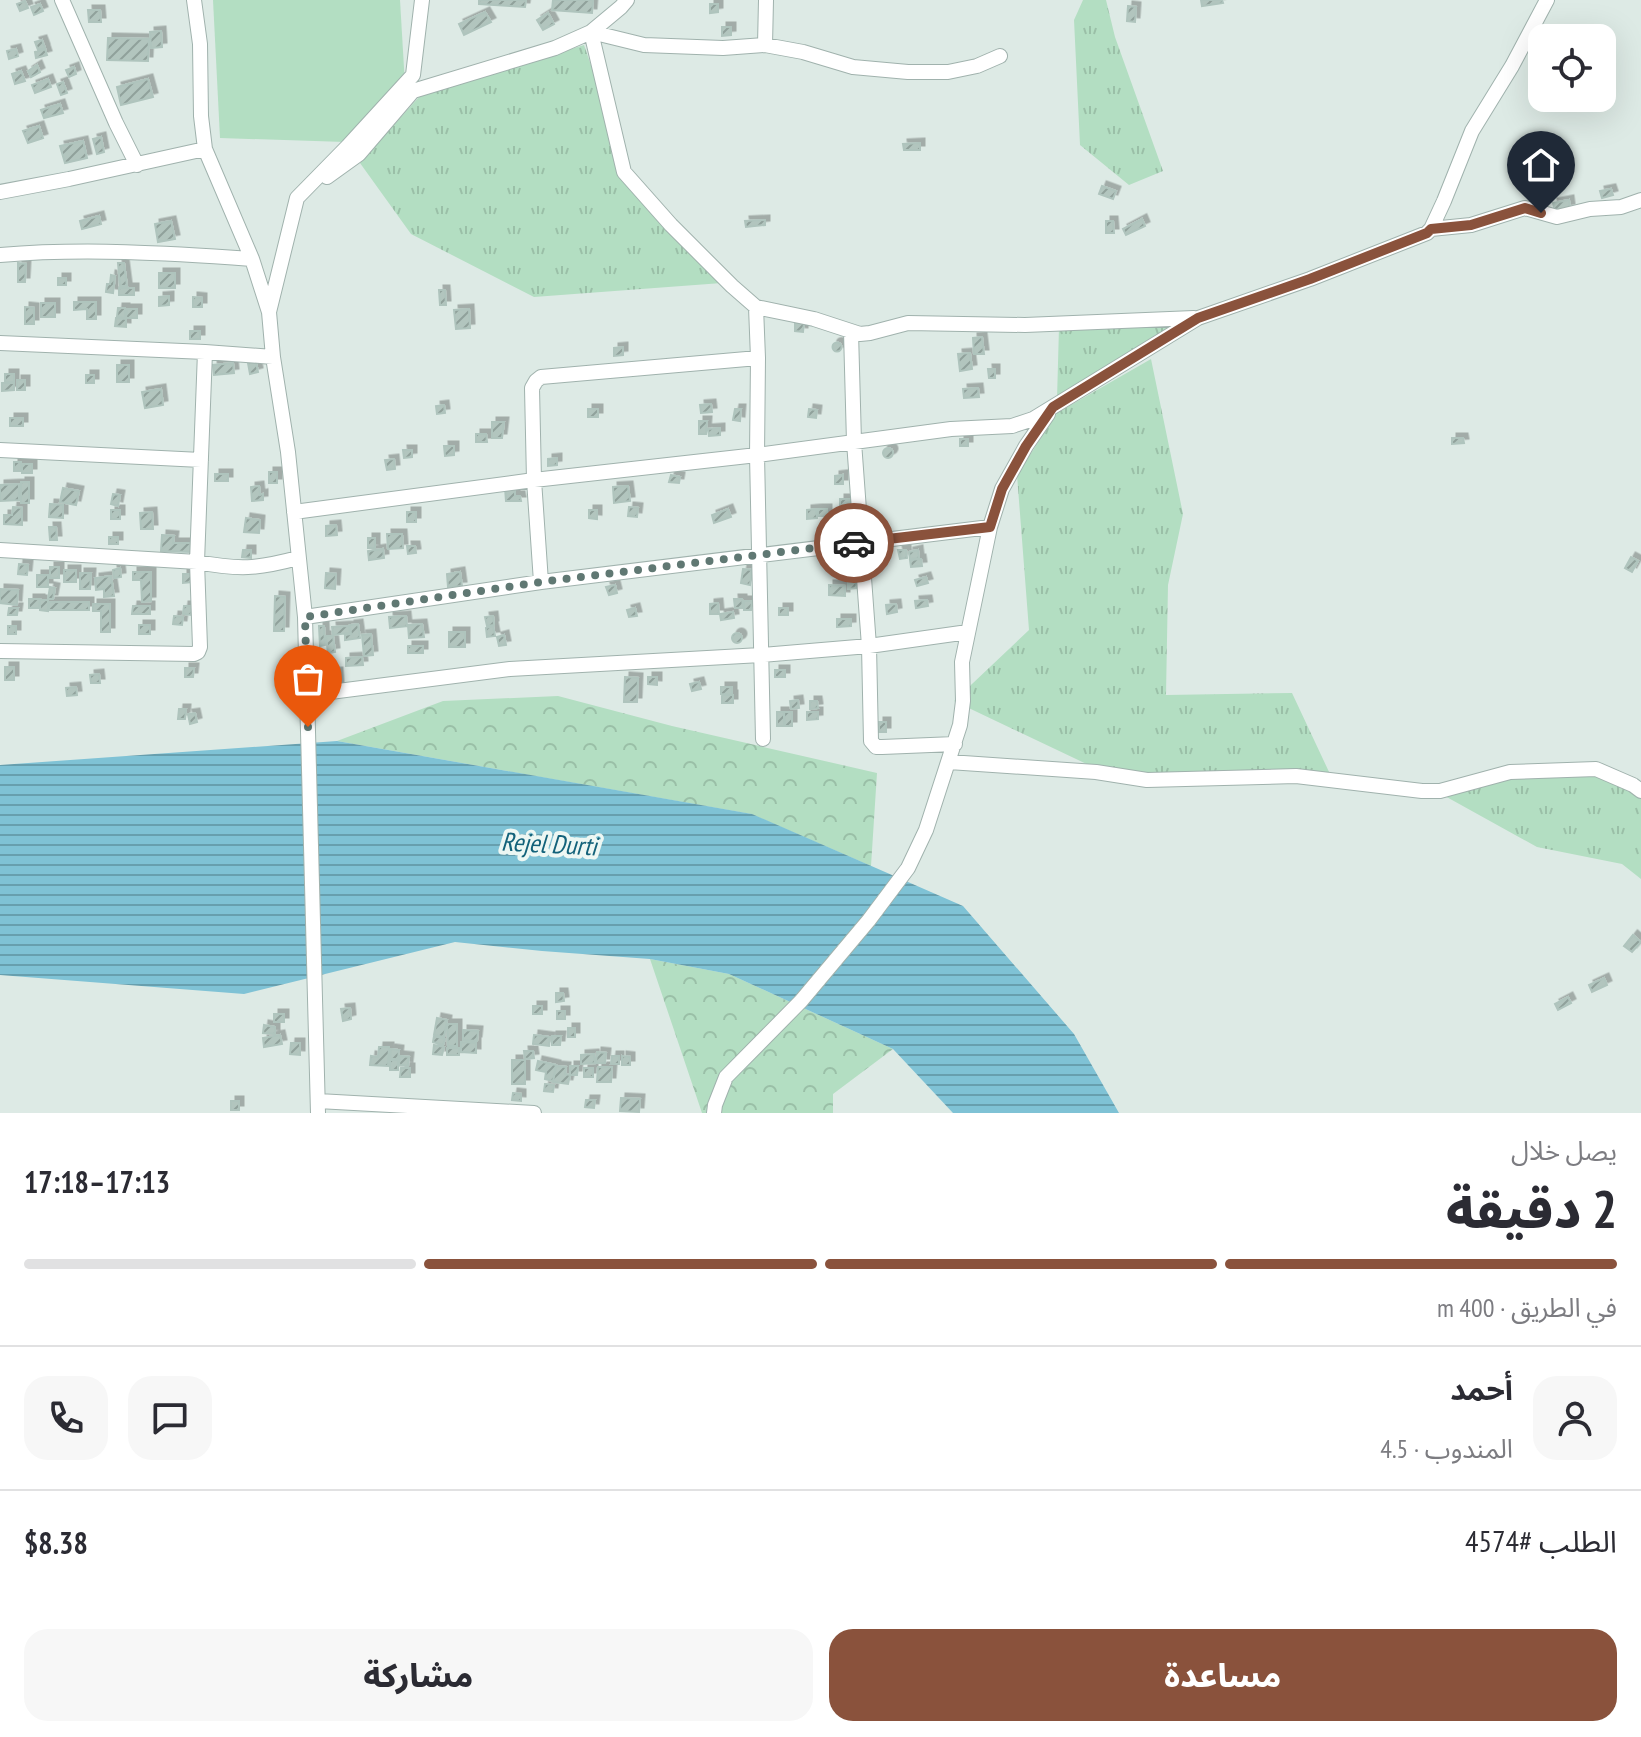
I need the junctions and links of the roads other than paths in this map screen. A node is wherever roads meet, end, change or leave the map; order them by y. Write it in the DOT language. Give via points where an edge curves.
graph roads {
  1 [pos="62,0"];
  2 [pos="194,0"];
  3 [pos="422,0"];
  4 [pos="627,0"];
  5 [pos="766,0"];
  6 [pos="1547,0"];
  7 [pos="591,32"];
  8 [pos="765,45"];
  9 [pos="1000,56"];
  10 [pos="205,149"];
  11 [pos="137,165"];
  12 [pos="0,192"];
  13 [pos="297,198"];
  14 [pos="1641,200"];
  15 [pos="1431,229"];
  16 [pos="0,255"];
  17 [pos="252,259"];
  18 [pos="756,307"];
  19 [pos="269,312"];
  20 [pos="1198,318"];
  21 [pos="851,332"];
  22 [pos="0,343"];
  23 [pos="205,352"];
  24 [pos="273,357"];
  25 [pos="758,358"];
  26 [pos="1053,407"];
  27 [pos="854,442"];
  28 [pos="0,450"];
  29 [pos="757,455"];
  30 [pos="201,460"];
  31 [pos="534,480"];
  32 [pos="294,512"];
  33 [pos="990,527"];
  34 [pos="860,542"];
  35 [pos="0,550"];
  36 [pos="759,554"];
  37 [pos="298,558"];
  38 [pos="197,562"];
  39 [pos="541,582"];
  40 [pos="305,617"];
  41 [pos="968,632"];
  42 [pos="869,646"];
  43 [pos="0,651"];
  44 [pos="761,655"];
  45 [pos="307,695"];
  46 [pos="763,739"];
  47 [pos="955,744"];
  48 [pos="949,762"];
  49 [pos="1641,791"];
  50 [pos="318,1107"];
  51 [pos="492,1112"];
  52 [pos="534,1113"];
  53 [pos="714,1113"];
  1 -- 11 [label="street"];
  2 -- 10 [label="street"];
  3 -- 13 [label="street" via="413,75"];
  4 -- 7 [label="street"];
  5 -- 8 [label="street"];
  6 -- 15 [label="street" via="1472,131"];
  7 -- 8 [label="street" via="644,45"];
  7 -- 13 [label="street" via="413,91 359,154"];
  7 -- 18 [label="street" via="624,172"];
  8 -- 9 [label="street" via="853,67 908,72 948,72"];
  10 -- 11 [label="street"];
  10 -- 17 [label="street"];
  11 -- 12 [label="street"];
  13 -- 19 [label="street"];
  14 -- 15 [label="street" via="1557,217 1525,208 1471,225"];
  15 -- 20 [label="street"];
  16 -- 17 [label="street" via="131,251"];
  17 -- 19 [label="street"];
  18 -- 21 [label="street"];
  18 -- 25 [label="street"];
  19 -- 24 [label="street"];
  20 -- 21 [label="street" via="1025,325 908,323"];
  20 -- 26 [label="street"];
  21 -- 27 [label="street"];
  22 -- 23 [label="street"];
  23 -- 24 [label="street"];
  23 -- 30 [label="street"];
  24 -- 32 [label="street"];
  25 -- 29 [label="street"];
  25 -- 31 [label="street" via="541,377 532,388"];
  26 -- 27 [label="street" via="1012,426"];
  26 -- 33 [label="street" via="1002,489"];
  27 -- 29 [label="street"];
  27 -- 34 [label="street"];
  28 -- 30 [label="street"];
  29 -- 31 [label="street"];
  29 -- 36 [label="street"];
  30 -- 38 [label="street"];
  31 -- 32 [label="street"];
  31 -- 39 [label="street"];
  32 -- 37 [label="street"];
  33 -- 34 [label="street"];
  33 -- 41 [label="street"];
  34 -- 36 [label="street"];
  34 -- 42 [label="street"];
  35 -- 38 [label="street"];
  36 -- 39 [label="street"];
  36 -- 44 [label="street"];
  37 -- 38 [label="street" via="244,568"];
  37 -- 40 [label="street"];
  38 -- 43 [label="street" via="200,647 194,654"];
  39 -- 40 [label="street"];
  40 -- 45 [label="street"];
  41 -- 42 [label="street"];
  41 -- 47 [label="street"];
  42 -- 44 [label="street"];
  42 -- 47 [label="street" via="871,741 876,747"];
  44 -- 45 [label="street" via="498,670"];
  44 -- 46 [label="street"];
  45 -- 50 [label="street"];
  47 -- 48 [label="street"];
  48 -- 49 [label="street" via="1147,780 1296,776 1422,791 1510,772 1596,769"];
  48 -- 53 [label="street" via="908,868 801,1001 726,1077"];
  50 -- 51 [label="street"];
  51 -- 52 [label="street"];
}
